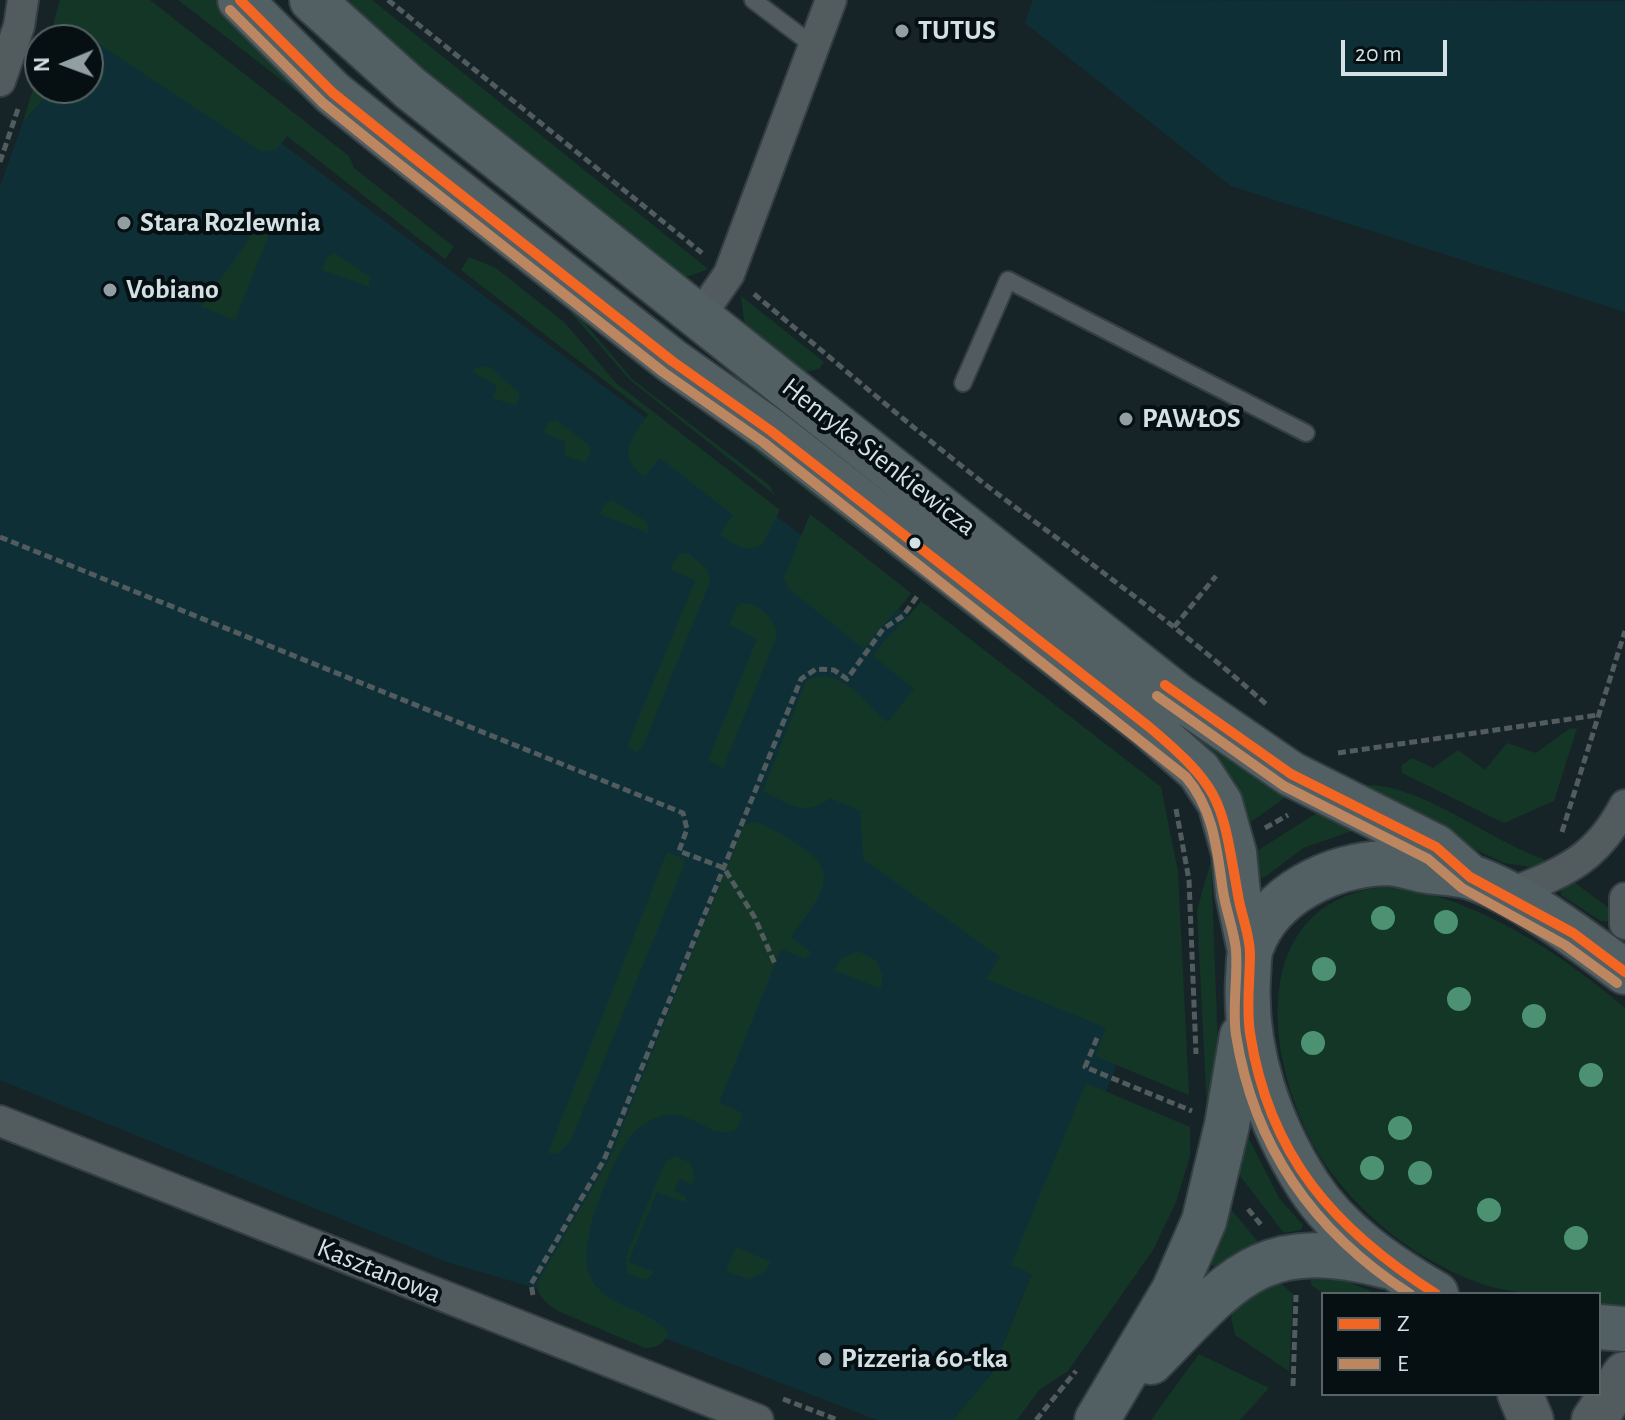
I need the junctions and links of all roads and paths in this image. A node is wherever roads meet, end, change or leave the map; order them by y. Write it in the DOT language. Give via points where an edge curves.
graph roads {
  1 [pos="23,0"];
  2 [pos="240,0"];
  3 [pos="312,0"];
  4 [pos="388,0"];
  5 [pos="753,0"];
  6 [pos="831,0"];
  7 [pos="814,46"];
  8 [pos="0,81"];
  9 [pos="709,258"];
  10 [pos="742,284"];
  11 [pos="700,316"];
  12 [pos="963,383"];
  13 [pos="1306,433"];
  14 [pos="0,537"];
  15 [pos="1216,576"];
  16 [pos="921,592"];
  17 [pos="1174,627"];
  18 [pos="1625,631"];
  19 [pos="1269,707"];
  20 [pos="1598,715"];
  21 [pos="1338,753"];
  22 [pos="1173,798"];
  23 [pos="1625,805"];
  24 [pos="1558,844"];
  25 [pos="724,868"];
  26 [pos="1488,886"];
  27 [pos="1625,898"];
  28 [pos="1625,924"];
  29 [pos="1250,951"];
  30 [pos="775,964"];
  31 [pos="1625,972"];
  32 [pos="1247,1006"];
  33 [pos="1097,1038"];
  34 [pos="1196,1067"];
  35 [pos="1197,1098"];
  36 [pos="0,1121"];
  37 [pos="1238,1197"];
  38 [pos="1264,1229"];
  39 [pos="1391,1267"];
  40 [pos="1297,1282"];
  41 [pos="1433,1292"];
  42 [pos="537,1301"];
  43 [pos="1601,1327"];
  44 [pos="1625,1329"];
  45 [pos="1625,1374"];
  46 [pos="1293,1386"];
  47 [pos="1521,1396"];
  48 [pos="1102,1413"];
  49 [pos="758,1420"];
  50 [pos="1531,1420"];
  51 [pos="1594,1420"];
  1 -- 8 [label="street"];
  2 -- 29 [label="main road, Henryka Sienkiewicza" via="333,93 382,133 672,361 796,450 1199,771 1228,826"];
  3 -- 11 [label="main road, Henryka Sienkiewicza" via="410,88"];
  4 -- 9 [label="path"];
  5 -- 7 [label="lane"];
  6 -- 7 [label="street"];
  7 -- 11 [label="street" via="729,274"];
  10 -- 17 [label="path" via="998,494"];
  11 -- 26 [label="main road, Henryka Sienkiewicza" via="1179,697 1291,774 1436,847"];
  12 -- 13 [label="lane" via="1008,280"];
  14 -- 25 [label="path" via="683,813 687,829 679,851"];
  15 -- 17 [label="path"];
  16 -- 25 [label="path" via="903,616 883,629 847,679 834,670 816,669 801,679"];
  17 -- 19 [label="path"];
  18 -- 20 [label="path"];
  20 -- 21 [label="path"];
  20 -- 24 [label="path"];
  22 -- 34 [label="path" via="1189,880"];
  23 -- 26 [label="street" via="1613,828 1575,867"];
  25 -- 30 [label="path"];
  25 -- 42 [label="path" via="604,1160 531,1284"];
  26 -- 29 [label="main road" via="1390,863 1336,871 1282,902"];
  26 -- 31 [label="main road" via="1573,933"];
  27 -- 28 [label="street"];
  29 -- 32 [label="main road"];
  32 -- 39 [label="main road" via="1255,1064 1285,1144 1332,1216"];
  32 -- 48 [label="main road" via="1204,1221 1174,1290"];
  33 -- 35 [label="path" via="1085,1067 1198,1114"];
  36 -- 49 [label="street, Kasztanowa"];
  37 -- 38 [label="path"];
  39 -- 41 [label="main road"];
  39 -- 48 [label="main road" via="1321,1254 1281,1258 1245,1271"];
  40 -- 46 [label="path"];
  43 -- 44 [label="main road"];
  45 -- 51 [label="main road"];
  47 -- 50 [label="main road"];
}
